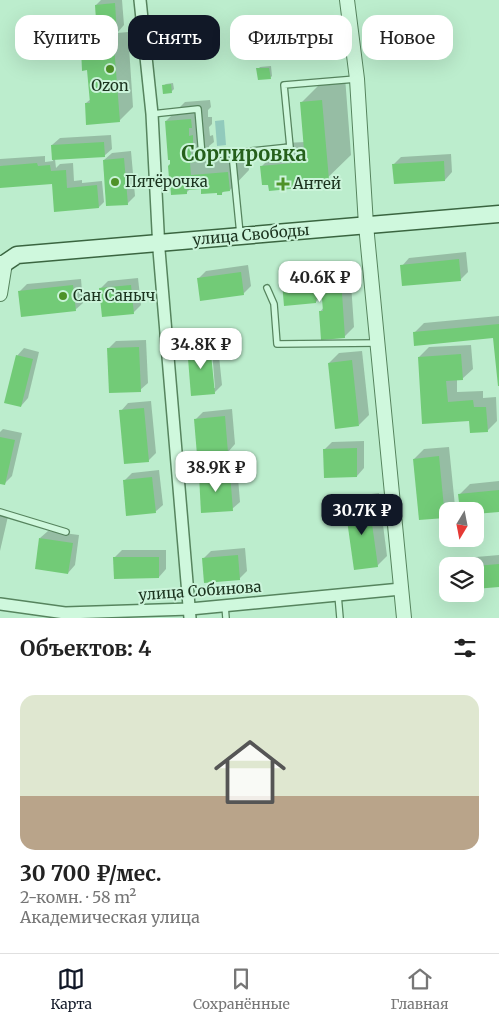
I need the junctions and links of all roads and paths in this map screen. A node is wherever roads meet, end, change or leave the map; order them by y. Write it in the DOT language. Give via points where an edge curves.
graph roads {
  1 [pos="140,0"];
  2 [pos="347,0"];
  3 [pos="356,79"];
  4 [pos="152,114"];
  5 [pos="232,154"];
  6 [pos="499,214"];
  7 [pos="499,224"];
  8 [pos="366,230"];
  9 [pos="241,236"];
  10 [pos="159,246"];
  11 [pos="2,263"];
  12 [pos="267,288"];
  13 [pos="0,294"];
  14 [pos="378,344"];
  15 [pos="0,512"];
  16 [pos="66,532"];
  17 [pos="401,589"];
  18 [pos="338,595"];
  19 [pos="0,604"];
  20 [pos="225,606"];
  21 [pos="190,614"];
  22 [pos="65,615"];
  23 [pos="226,618"];
  24 [pos="340,618"];
  25 [pos="404,618"];
  1 -- 4 [label="street"];
  2 -- 3 [label="street"];
  3 -- 5 [label="lane" via="284,86 290,147"];
  3 -- 8 [label="street"];
  4 -- 5 [label="lane" via="198,109 202,156"];
  4 -- 10 [label="street"];
  5 -- 9 [label="lane"];
  6 -- 8 [label="main road, улица Свободы"];
  7 -- 8 [label="main road, улица Свободы"];
  8 -- 9 [label="main road, улица Свободы"];
  8 -- 10 [label="main road, улица Свободы"];
  8 -- 14 [label="street"];
  9 -- 10 [label="main road, улица Свободы"];
  10 -- 11 [label="main road, улица Свободы"];
  10 -- 21 [label="street"];
  11 -- 13 [label="street"];
  12 -- 14 [label="lane" via="274,304 277,344"];
  14 -- 17 [label="street"];
  15 -- 16 [label="lane"];
  17 -- 18 [label="street, улица Собинова"];
  17 -- 25 [label="street"];
  18 -- 20 [label="street, улица Собинова"];
  18 -- 24 [label="lane"];
  19 -- 22 [label="street, улица Собинова"];
  20 -- 21 [label="street, улица Собинова"];
  20 -- 23 [label="lane"];
  21 -- 22 [label="street, улица Собинова"];
}
